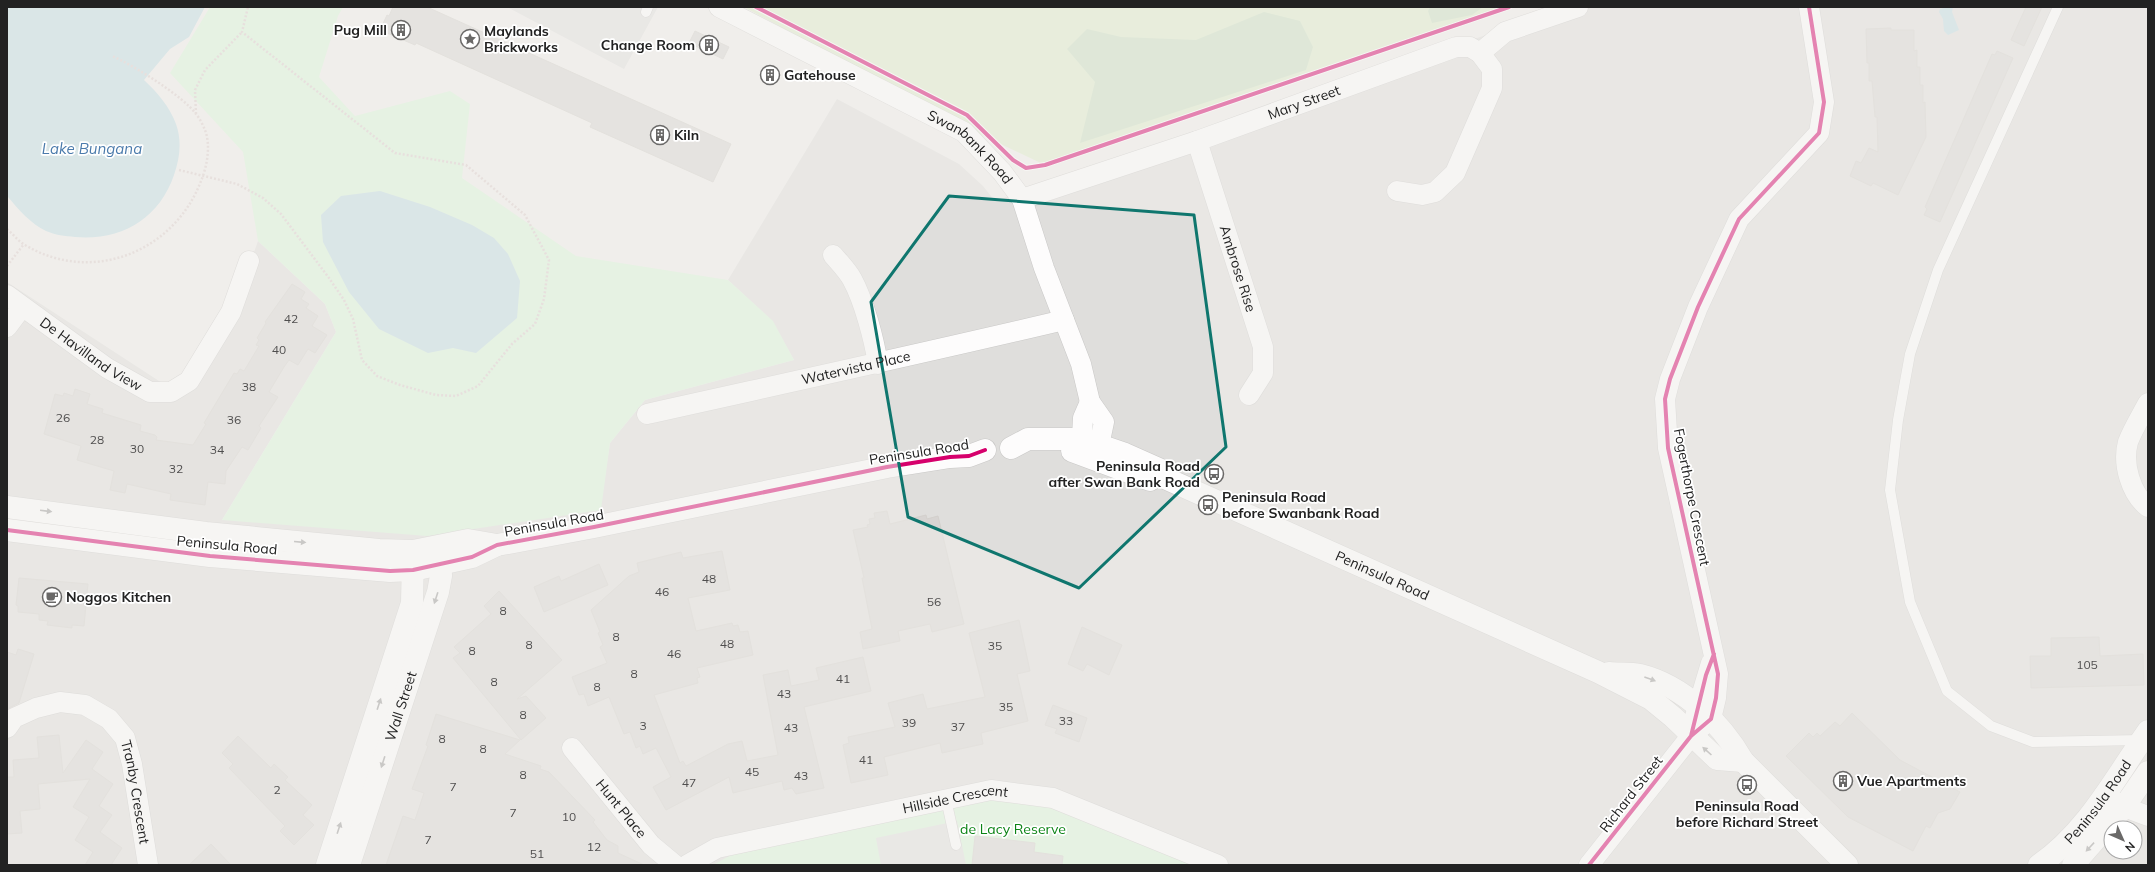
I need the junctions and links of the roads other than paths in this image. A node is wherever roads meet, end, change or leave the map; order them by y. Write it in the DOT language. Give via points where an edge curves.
graph roads {
  1 [pos="719,7"];
  2 [pos="1578,7"];
  3 [pos="1809,7"];
  4 [pos="2058,7"];
  5 [pos="1480,53"];
  6 [pos="1197,141"];
  7 [pos="1397,191"];
  8 [pos="1022,199"];
  9 [pos="833,255"];
  10 [pos="249,261"];
  11 [pos="7,295"];
  12 [pos="22,306"];
  13 [pos="1064,320"];
  14 [pos="7,327"];
  15 [pos="878,364"];
  16 [pos="1249,395"];
  17 [pos="2148,403"];
  18 [pos="646,414"];
  19 [pos="1089,449"];
  20 [pos="7,507"];
  21 [pos="2148,507"];
  22 [pos="95,518"];
  23 [pos="7,530"];
  24 [pos="91,540"];
  25 [pos="440,555"];
  26 [pos="413,561"];
  27 [pos="1598,672"];
  28 [pos="386,682"];
  29 [pos="407,688"];
  30 [pos="1704,712"];
  31 [pos="7,728"];
  32 [pos="1691,736"];
  33 [pos="2145,736"];
  34 [pos="572,748"];
  35 [pos="1743,761"];
  36 [pos="2148,772"];
  37 [pos="350,794"];
  38 [pos="2104,795"];
  39 [pos="946,799"];
  40 [pos="370,800"];
  41 [pos="2124,807"];
  42 [pos="2148,816"];
  43 [pos="956,845"];
  44 [pos="2051,861"];
  45 [pos="148,865"];
  46 [pos="327,865"];
  47 [pos="349,865"];
  48 [pos="675,865"];
  49 [pos="687,865"];
  50 [pos="1218,865"];
  51 [pos="1589,865"];
  52 [pos="1846,865"];
  53 [pos="2072,865"];
  1 -- 8 [label="street, Swanbank Road" via="964,132 1002,172"];
  2 -- 5 [label="street" via="1505,32"];
  3 -- 30 [label="street, Fogerthorpe Crescent" via="1824,102 1819,133 1739,219 1698,306 1665,399 1668,448 1714,654"];
  4 -- 33 [label="lane" via="1938,270 1910,354 1898,420 1890,490 1910,602 1948,691 1991,726 2033,742"];
  5 -- 6 [label="street, Mary Street" via="1470,47 1456,47"];
  5 -- 7 [label="street" via="1492,69 1492,88 1455,174 1435,192 1422,195"];
  6 -- 8 [label="street, Mary Street"];
  6 -- 16 [label="street, Ambrose Rise" via="1264,347 1263,372"];
  8 -- 13 [label="street, Swanbank Road"];
  9 -- 15 [label="street" via="852,278 857,290"];
  10 -- 12 [label="street, De Havilland View" via="231,312 190,381 171,392 150,392 107,368"];
  11 -- 12 [label="street, De Havilland View"];
  12 -- 14 [label="street"];
  13 -- 15 [label="street, Watervista Place"];
  13 -- 19 [label="street, Swanbank Road" via="1081,364 1090,402 1083,418"];
  15 -- 18 [label="street, Watervista Place"];
  17 -- 21 [label="street" via="2128,443 2127,456 2129,477 2135,493"];
  19 -- 25 [label="street, Peninsula Road" via="1029,453 1011,448 985,450 969,456 887,467 497,545 468,540"];
  19 -- 27 [label="street, Peninsula Road" via="1153,481 1167,478"];
  20 -- 22 [label="street, Peninsula Road, one-way"];
  22 -- 24 [label="street"];
  22 -- 26 [label="street, Peninsula Road, one-way" via="206,533 380,550"];
  23 -- 24 [label="street, Peninsula Road"];
  24 -- 26 [label="street, Peninsula Road" via="210,556 390,571"];
  25 -- 26 [label="street, Peninsula Road"];
  25 -- 29 [label="street, Wall Street, one-way" via="438,592"];
  26 -- 28 [label="street, Wall Street" via="412,602"];
  27 -- 30 [label="street, Peninsula Road, one-way" via="1639,675 1663,684"];
  27 -- 32 [label="street, Peninsula Road" via="1651,699 1674,717"];
  28 -- 29 [label="street"];
  37 -- 28 [label="street, Wall Street, one-way"];
  29 -- 40 [label="street, Wall Street, one-way"];
  30 -- 32 [label="street"];
  30 -- 35 [label="street, Peninsula Road" via="1733,743"];
  31 -- 45 [label="street, Tranby Crescent" via="14,718 36,708 60,702 85,705 109,719 125,738 132,764"];
  35 -- 32 [label="street, Peninsula Road, one-way" via="1717,760"];
  32 -- 51 [label="street, Richard Street"];
  33 -- 38 [label="street, Peninsula Road"];
  34 -- 48 [label="street, Hunt Place" via="651,845"];
  35 -- 52 [label="street, Peninsula Road"];
  36 -- 41 [label="street, Peninsula Road"];
  37 -- 40 [label="street"];
  46 -- 37 [label="street, Wall Street, one-way"];
  38 -- 41 [label="street"];
  38 -- 44 [label="street, Peninsula Road" via="2086,822"];
  39 -- 43 [label="lane"];
  39 -- 49 [label="street, Hillside Crescent" via="717,848"];
  39 -- 50 [label="street, Hillside Crescent" via="991,790 1053,798"];
  40 -- 47 [label="street, Wall Street"];
  41 -- 42 [label="street"];
  41 -- 53 [label="street, Peninsula Road, one-way"];
}
